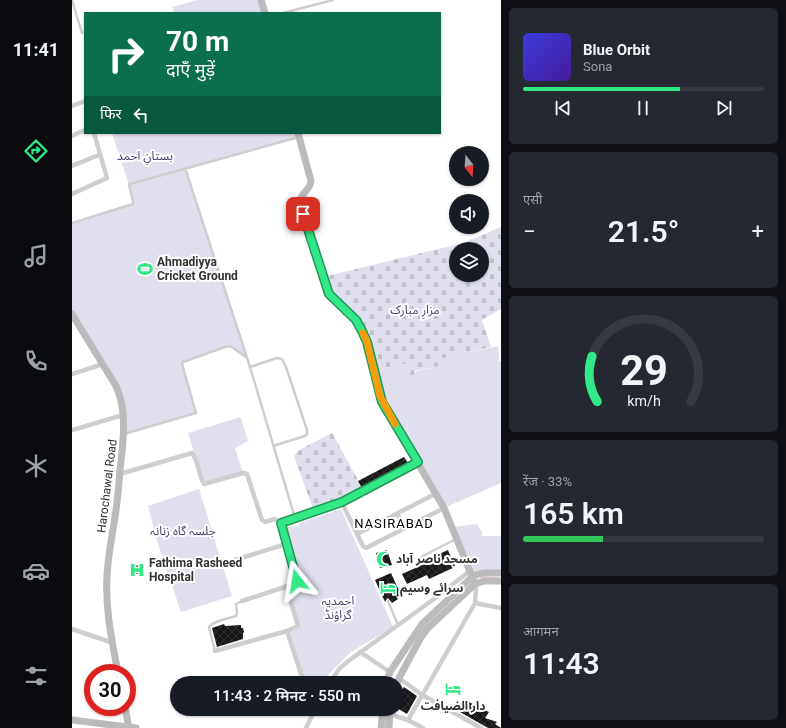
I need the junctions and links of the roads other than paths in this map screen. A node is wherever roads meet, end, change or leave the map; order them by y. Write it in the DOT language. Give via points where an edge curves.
graph roads {
  1 [pos="72,0"];
  2 [pos="261,0"];
  3 [pos="333,0"];
  4 [pos="265,12"];
  5 [pos="287,12"];
  6 [pos="82,33"];
  7 [pos="84,101"];
  8 [pos="72,106"];
  9 [pos="84,130"];
  10 [pos="94,134"];
  11 [pos="299,135"];
  12 [pos="72,136"];
  13 [pos="99,155"];
  14 [pos="72,166"];
  15 [pos="185,168"];
  16 [pos="72,194"];
  17 [pos="72,223"];
  18 [pos="72,314"];
  19 [pos="247,358"];
  20 [pos="103,364"];
  21 [pos="250,367"];
  22 [pos="72,374"];
  23 [pos="123,415"];
  24 [pos="72,430"];
  25 [pos="124,435"];
  26 [pos="273,446"];
  27 [pos="418,462"];
  28 [pos="120,474"];
  29 [pos="437,493"];
  30 [pos="342,502"];
  31 [pos="444,508"];
  32 [pos="397,514"];
  33 [pos="295,519"];
  34 [pos="281,523"];
  35 [pos="405,528"];
  36 [pos="357,534"];
  37 [pos="458,538"];
  38 [pos="286,544"];
  39 [pos="419,558"];
  40 [pos="222,564"];
  41 [pos="501,573"];
  42 [pos="474,580"];
  43 [pos="501,581"];
  44 [pos="286,586"];
  45 [pos="242,601"];
  46 [pos="388,601"];
  47 [pos="475,602"];
  48 [pos="501,608"];
  49 [pos="422,624"];
  50 [pos="399,625"];
  51 [pos="72,629"];
  52 [pos="427,629"];
  53 [pos="287,631"];
  54 [pos="113,643"];
  55 [pos="356,649"];
  56 [pos="215,651"];
  57 [pos="360,652"];
  58 [pos="116,664"];
  59 [pos="390,672"];
  60 [pos="302,676"];
  61 [pos="334,676"];
  62 [pos="389,676"];
  63 [pos="394,676"];
  64 [pos="401,676"];
  65 [pos="404,684"];
  66 [pos="422,695"];
  67 [pos="128,716"];
  68 [pos="311,716"];
  69 [pos="382,716"];
  70 [pos="389,716"];
  71 [pos="400,716"];
  72 [pos="72,720"];
  73 [pos="408,720"];
  74 [pos="131,728"];
  75 [pos="306,728"];
  76 [pos="381,728"];
  77 [pos="389,728"];
  78 [pos="423,728"];
  79 [pos="481,728"];
  1 -- 6 [label="lane"];
  2 -- 4 [label="street"];
  3 -- 5 [label="lane"];
  7 -- 8 [label="street"];
  9 -- 12 [label="street"];
  10 -- 13 [label="street"];
  11 -- 15 [label="lane"];
  11 -- 27 [label="street" via="311,181 309,188 301,195 300,202 327,289 356,320 362,331 382,402"];
  13 -- 14 [label="street"];
  13 -- 16 [label="street" via="107,178"];
  15 -- 17 [label="lane" via="130,184 133,204"];
  15 -- 19 [label="lane"];
  18 -- 20 [label="street, Harochawal Road"];
  19 -- 21 [label="lane"];
  19 -- 25 [label="lane" via="230,346 183,362 196,413"];
  20 -- 22 [label="street"];
  20 -- 23 [label="street, Harochawal Road" via="118,390"];
  21 -- 26 [label="lane"];
  21 -- 26 [label="lane" via="277,358 282,359 307,430 305,436"];
  23 -- 24 [label="street"];
  23 -- 25 [label="street, Harochawal Road"];
  25 -- 28 [label="street, Harochawal Road"];
  26 -- 33 [label="lane"];
  27 -- 29 [label="street"];
  27 -- 30 [label="street"];
  28 -- 34 [label="street" via="192,453 204,484 247,474 262,520 266,522 275,519"];
  28 -- 54 [label="street, Harochawal Road" via="106,584"];
  29 -- 31 [label="street"];
  29 -- 32 [label="street"];
  30 -- 33 [label="street"];
  30 -- 36 [label="street"];
  31 -- 35 [label="street"];
  31 -- 37 [label="street"];
  32 -- 35 [label="street"];
  32 -- 36 [label="street"];
  33 -- 34 [label="street"];
  34 -- 38 [label="street"];
  35 -- 36 [label="street" via="366,548"];
  37 -- 39 [label="lane"];
  37 -- 42 [label="street"];
  38 -- 40 [label="street"];
  38 -- 44 [label="street" via="297,579"];
  41 -- 42 [label="street" via="483,573"];
  42 -- 43 [label="street"];
  42 -- 47 [label="street"];
  42 -- 49 [label="street"];
  42 -- 50 [label="street"];
  42 -- 52 [label="street"];
  44 -- 45 [label="street"];
  44 -- 53 [label="street" via="298,626"];
  45 -- 56 [label="lane" via="236,604 236,616 211,624 209,627"];
  46 -- 50 [label="lane"];
  47 -- 48 [label="street"];
  47 -- 66 [label="street"];
  49 -- 52 [label="street"];
  49 -- 59 [label="street"];
  50 -- 57 [label="street"];
  51 -- 54 [label="street"];
  52 -- 64 [label="street"];
  53 -- 56 [label="street"];
  53 -- 60 [label="street"];
  54 -- 58 [label="street, Harochawal Road"];
  55 -- 57 [label="lane"];
  57 -- 59 [label="street"];
  57 -- 61 [label="street" via="339,669"];
  59 -- 62 [label="street"];
  59 -- 63 [label="street"];
  65 -- 66 [label="street"];
  66 -- 73 [label="street"];
  66 -- 79 [label="street"];
  67 -- 74 [label="street"];
  68 -- 75 [label="street"];
  69 -- 76 [label="street"];
  70 -- 77 [label="street"];
  71 -- 73 [label="street"];
  72 -- 74 [label="street"];
  73 -- 78 [label="street"];
}
